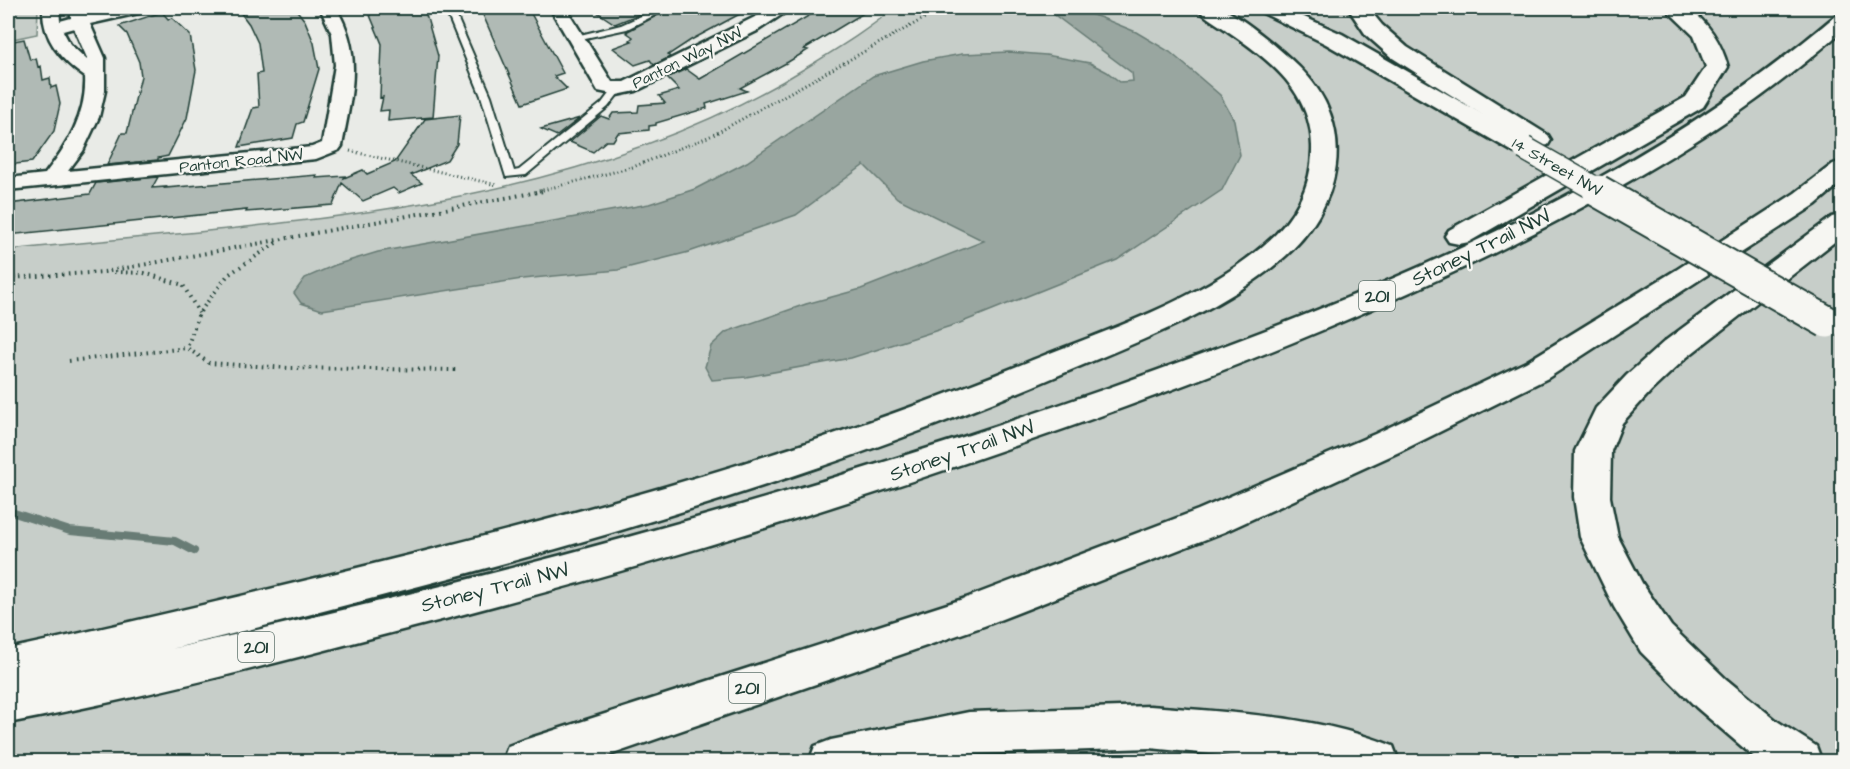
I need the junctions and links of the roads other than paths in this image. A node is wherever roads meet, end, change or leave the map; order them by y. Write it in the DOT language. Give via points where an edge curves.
graph roads {
  1 [pos="51,8"];
  2 [pos="137,8"];
  3 [pos="328,8"];
  4 [pos="449,8"];
  5 [pos="558,8"];
  6 [pos="665,8"];
  7 [pos="784,8"];
  8 [pos="1207,8"];
  9 [pos="1268,8"];
  10 [pos="1314,8"];
  11 [pos="1358,8"];
  12 [pos="1675,8"];
  13 [pos="79,14"];
  14 [pos="1842,20"];
  15 [pos="53,28"];
  16 [pos="576,37"];
  17 [pos="94,75"];
  18 [pos="616,89"];
  19 [pos="1532,144"];
  20 [pos="1842,169"];
  21 [pos="51,180"];
  22 [pos="8,184"];
  23 [pos="1842,223"];
  24 [pos="1839,324"];
  25 [pos="1275,339"];
  26 [pos="8,668"];
  27 [pos="8,703"];
  28 [pos="524,762"];
  29 [pos="831,762"];
  30 [pos="1377,762"];
  31 [pos="1800,762"];
  1 -- 15 [label="street"];
  2 -- 13 [label="street"];
  3 -- 21 [label="street, Panton Road NW" via="342,36 344,56 344,84 332,146 316,153"];
  4 -- 18 [label="lane" via="486,96 510,176 522,174 605,105"];
  5 -- 16 [label="street, Panton Way NW"];
  6 -- 16 [label="lane" via="624,27"];
  7 -- 18 [label="street, Panton Way NW" via="629,87"];
  8 -- 26 [label="main road" via="1273,54 1305,86 1325,128 1326,158 1315,201 1292,235 1257,266 1190,306 1006,385 795,462 524,542 196,626"];
  9 -- 19 [label="main road, 14 Street NW"];
  10 -- 19 [label="main road, 14 Street NW" via="1337,27"];
  11 -- 19 [label="main road" via="1374,30 1399,52"];
  12 -- 25 [label="main road" via="1703,31 1712,45 1717,67 1695,102"];
  13 -- 15 [label="street"];
  13 -- 17 [label="street" via="96,57"];
  14 -- 25 [label="main road, Stoney Trail NW / 201" via="1777,75 1679,143 1615,180 1423,277"];
  15 -- 17 [label="street" via="64,49"];
  16 -- 18 [label="street, Panton Way NW" via="605,87"];
  17 -- 21 [label="street" via="89,117 73,151"];
  19 -- 24 [label="main road, 14 Street NW, bridge"];
  20 -- 28 [label="main road, 201" via="1795,205 1537,370 1366,452 1211,521 970,614"];
  21 -- 22 [label="street, Panton Road NW"];
  23 -- 31 [label="main road" via="1676,349 1608,417 1593,451 1592,497 1599,537 1656,639 1761,736"];
  25 -- 27 [label="main road, Stoney Trail NW / 201" via="1166,381 867,483 642,550 343,627"];
  29 -- 30 [label="main road" via="969,734 1150,726 1284,739"];
}
